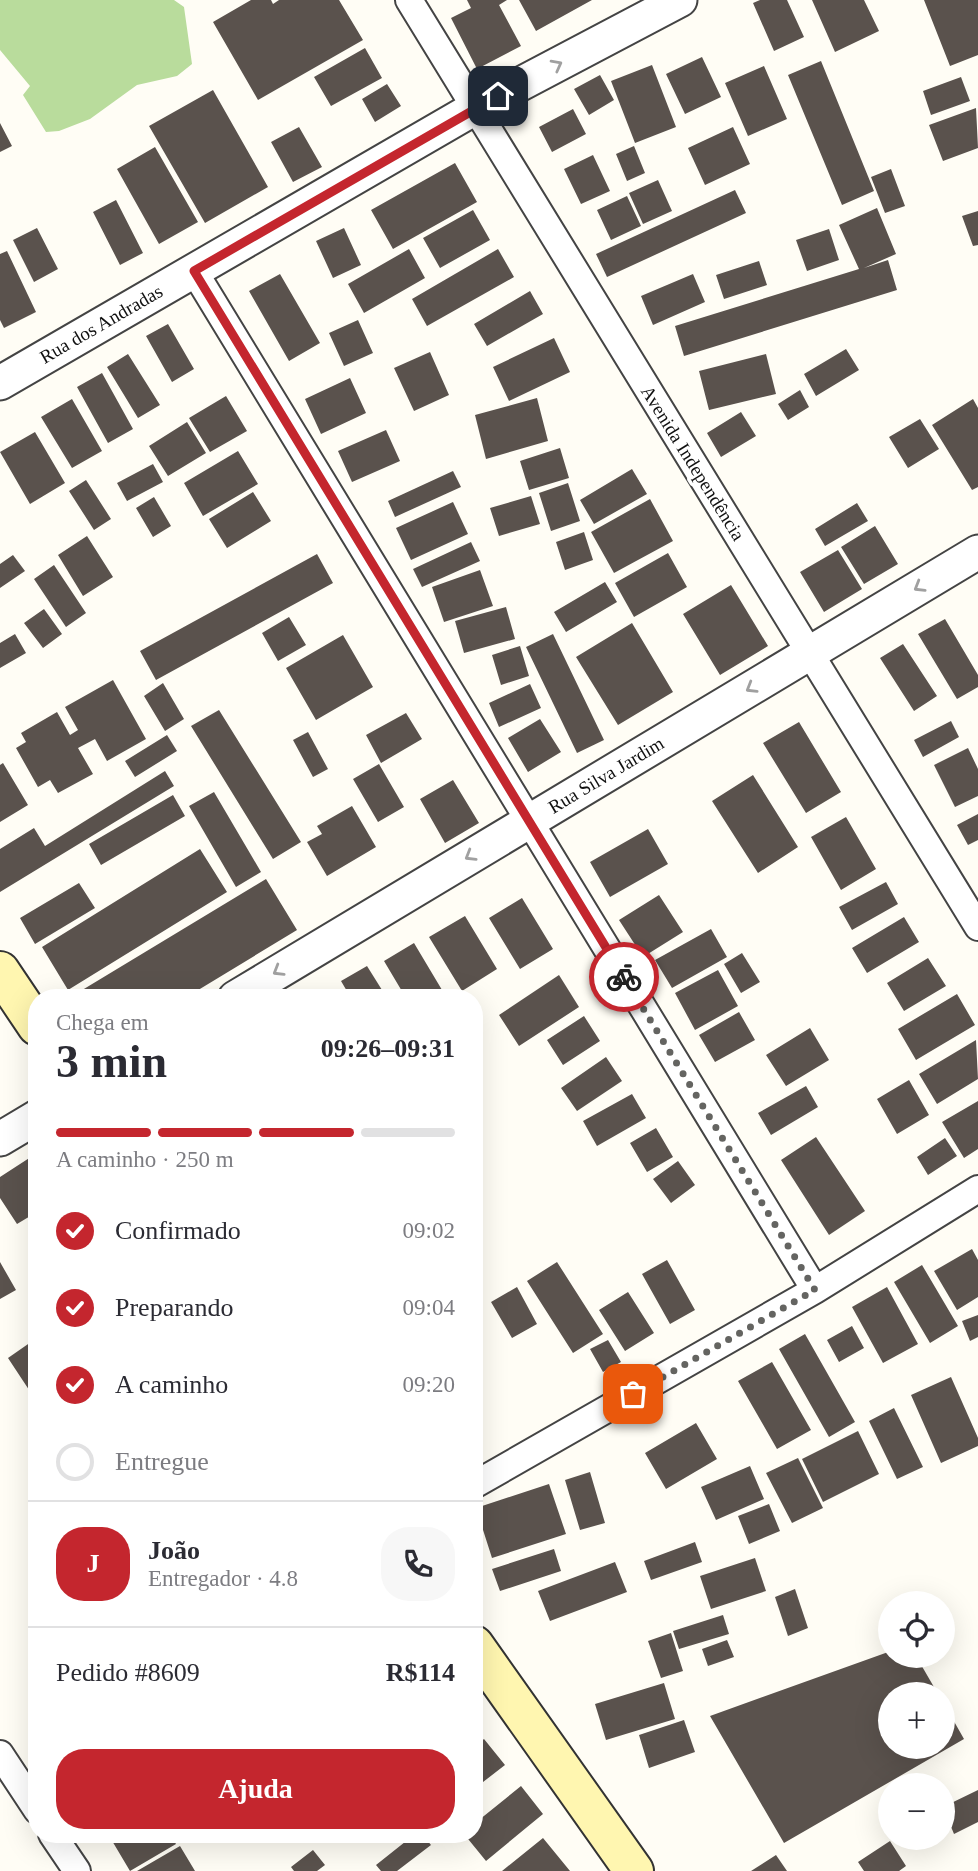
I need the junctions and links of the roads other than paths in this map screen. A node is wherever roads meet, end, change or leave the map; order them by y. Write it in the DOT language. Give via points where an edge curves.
graph roads {
  1 [pos="409,0"];
  2 [pos="680,0"];
  3 [pos="475,108"];
  4 [pos="194,271"];
  5 [pos="0,383"];
  6 [pos="978,552"];
  7 [pos="810,653"];
  8 [pos="529,821"];
  9 [pos="978,927"];
  10 [pos="0,971"];
  11 [pos="250,989"];
  12 [pos="28,1013"];
  13 [pos="28,1122"];
  14 [pos="0,1139"];
  15 [pos="978,1189"];
  16 [pos="815,1290"];
  17 [pos="483,1480"];
  18 [pos="483,1659"];
  19 [pos="0,1754"];
  20 [pos="28,1796"];
  21 [pos="58,1843"];
  22 [pos="77,1871"];
  23 [pos="634,1871"];
  1 -- 3 [label="street, Avenida Independência"];
  3 -- 2 [label="street, Rua dos Andradas, one-way"];
  3 -- 4 [label="street, Rua dos Andradas"];
  3 -- 7 [label="street, Avenida Independência"];
  4 -- 5 [label="street, Rua dos Andradas"];
  4 -- 8 [label="street"];
  6 -- 7 [label="street, Rua Silva Jardim, one-way"];
  7 -- 8 [label="street, Rua Silva Jardim, one-way"];
  7 -- 9 [label="street, Avenida Independência"];
  8 -- 11 [label="street, Rua Silva Jardim, one-way"];
  8 -- 16 [label="street"];
  10 -- 12 [label="main road"];
  13 -- 14 [label="street"];
  15 -- 16 [label="street"];
  16 -- 17 [label="street"];
  18 -- 23 [label="main road"];
  19 -- 20 [label="street"];
  21 -- 22 [label="street"];
}
